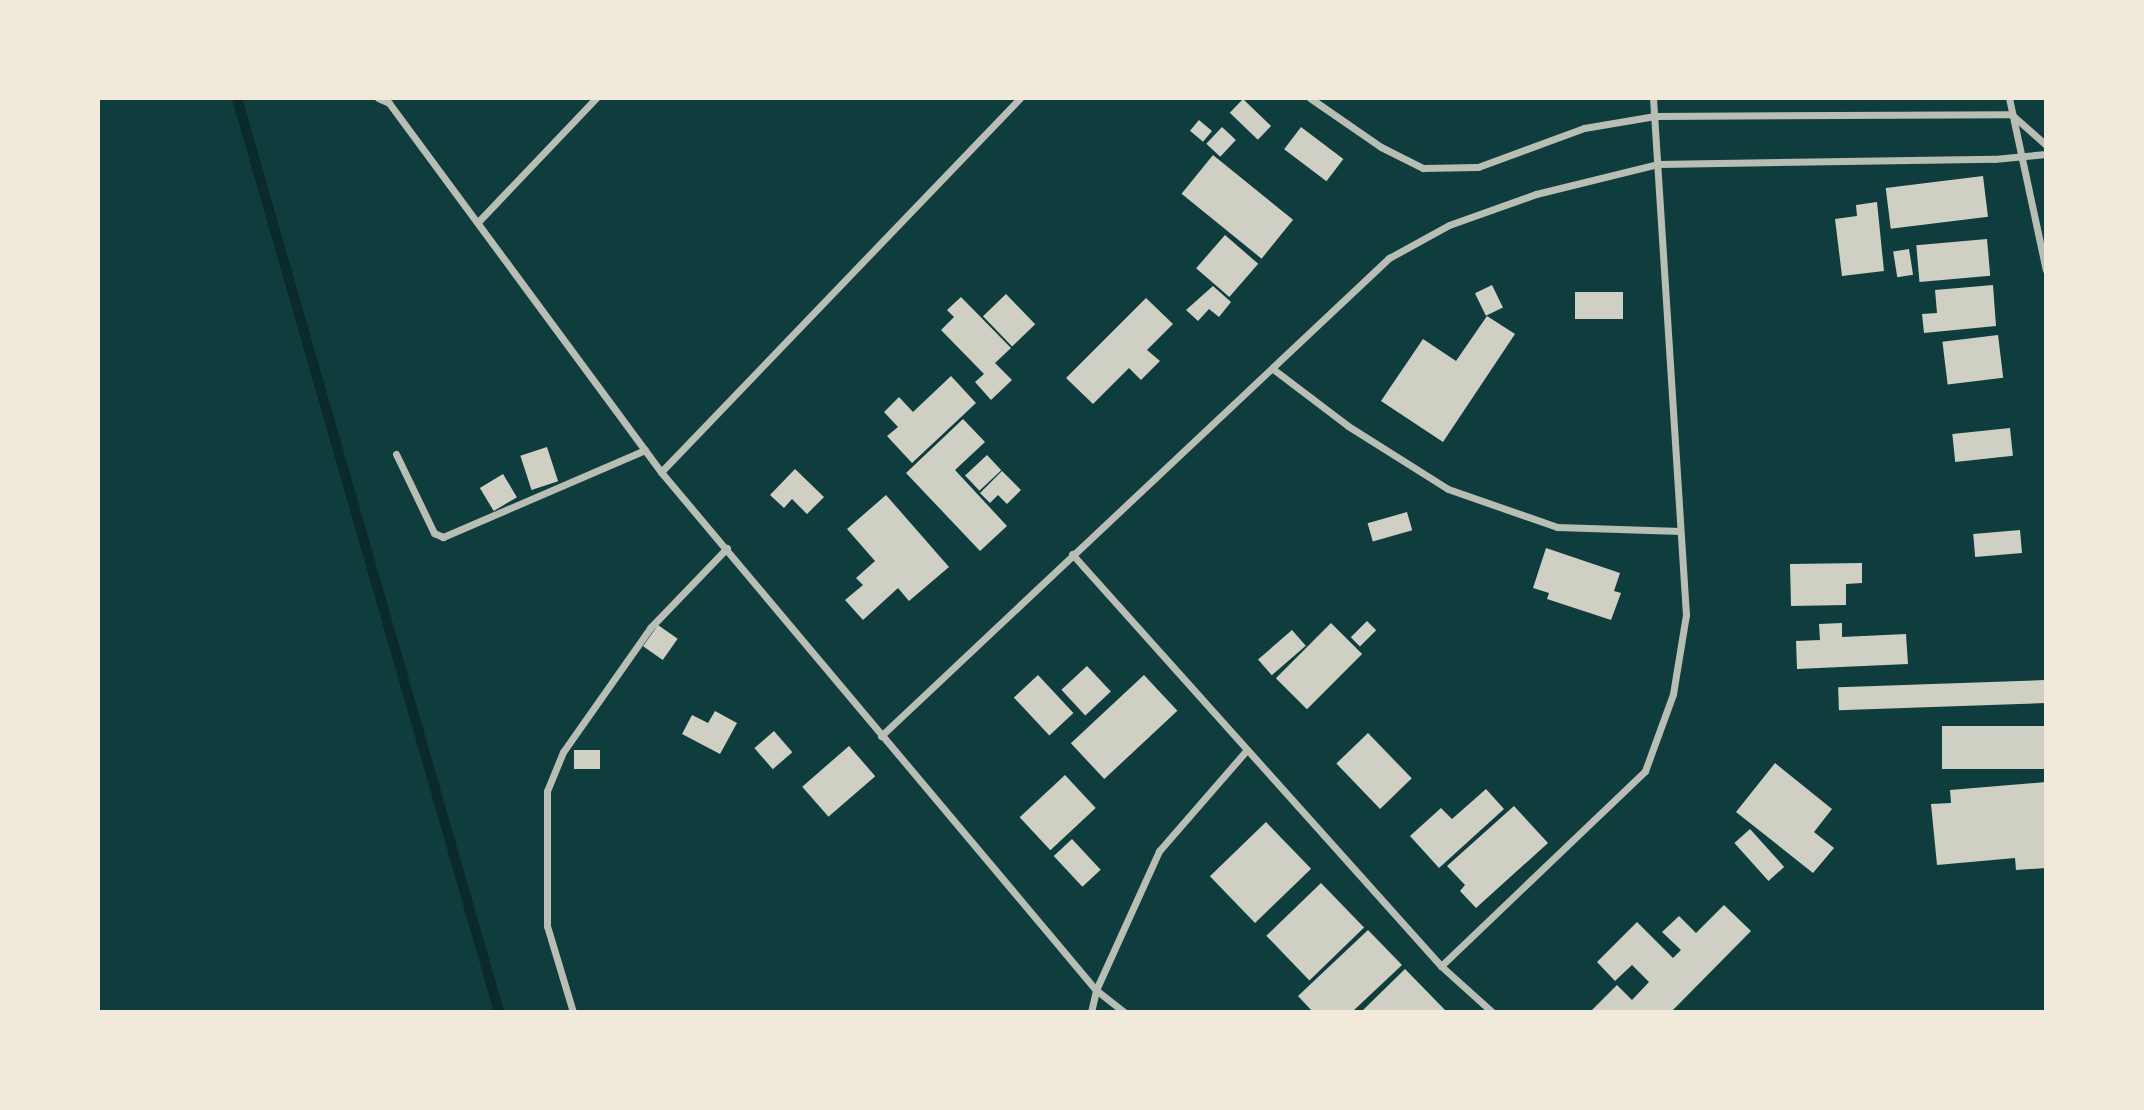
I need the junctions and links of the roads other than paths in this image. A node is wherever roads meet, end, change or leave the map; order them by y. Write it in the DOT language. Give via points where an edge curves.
graph roads {
  1 [pos="378,98"];
  2 [pos="596,98"];
  3 [pos="1020,98"];
  4 [pos="1310,98"];
  5 [pos="1653,98"];
  6 [pos="2009,98"];
  7 [pos="2011,114"];
  8 [pos="1655,116"];
  9 [pos="2046,145"];
  10 [pos="2046,154"];
  11 [pos="2021,158"];
  12 [pos="1658,164"];
  13 [pos="478,222"];
  14 [pos="2046,270"];
  15 [pos="1273,369"];
  16 [pos="645,450"];
  17 [pos="396,454"];
  18 [pos="662,472"];
  19 [pos="1680,531"];
  20 [pos="727,548"];
  21 [pos="1072,554"];
  22 [pos="881,736"];
  23 [pos="1246,751"];
  24 [pos="1441,966"];
  25 [pos="1096,990"];
  26 [pos="573,1012"];
  27 [pos="1091,1012"];
  28 [pos="1124,1012"];
  29 [pos="1492,1012"];
  1 -- 13 [label="street" via="389,103"];
  2 -- 13 [label="street"];
  3 -- 18 [label="street"];
  4 -- 8 [label="street" via="1381,147 1423,168 1478,167 1584,128"];
  5 -- 8 [label="street"];
  6 -- 7 [label="street"];
  7 -- 8 [label="street"];
  7 -- 9 [label="street"];
  7 -- 11 [label="street"];
  8 -- 12 [label="street"];
  10 -- 11 [label="street"];
  11 -- 12 [label="street"];
  11 -- 14 [label="street"];
  12 -- 15 [label="street" via="1536,194 1449,225 1389,258"];
  12 -- 19 [label="street"];
  13 -- 16 [label="street"];
  15 -- 19 [label="street" via="1348,426 1448,489 1557,527"];
  15 -- 21 [label="street"];
  16 -- 17 [label="street" via="443,537 435,534"];
  16 -- 18 [label="street"];
  18 -- 20 [label="street"];
  19 -- 24 [label="street" via="1686,615 1673,694 1645,771"];
  20 -- 22 [label="street"];
  20 -- 26 [label="street" via="650,628 563,751 547,791 547,926"];
  21 -- 22 [label="street"];
  21 -- 23 [label="street"];
  22 -- 25 [label="street"];
  23 -- 24 [label="street"];
  23 -- 25 [label="street" via="1158,851"];
  24 -- 29 [label="street"];
  25 -- 27 [label="street"];
  25 -- 28 [label="street"];
}
